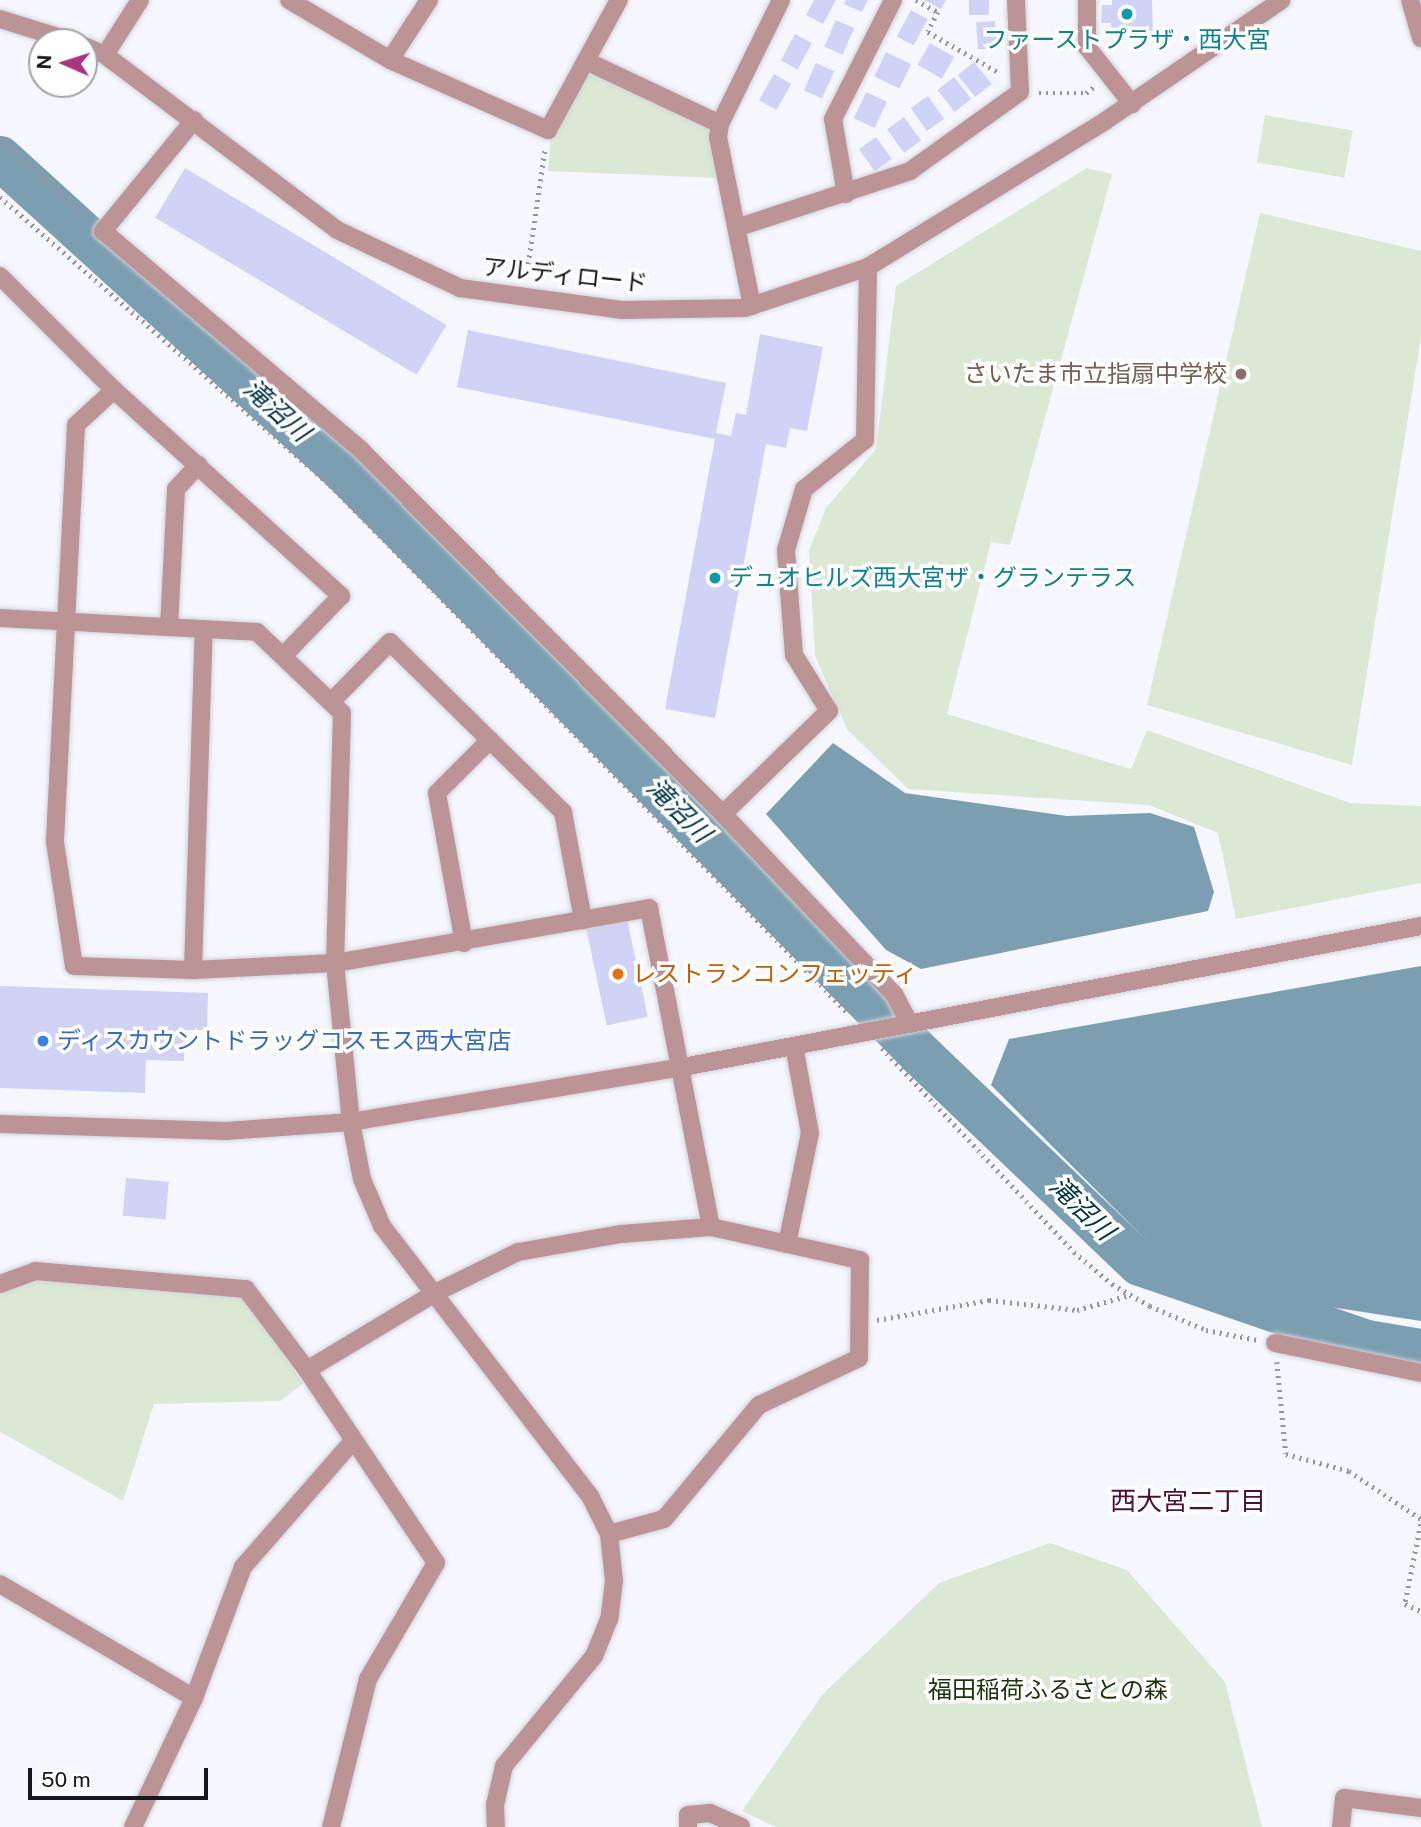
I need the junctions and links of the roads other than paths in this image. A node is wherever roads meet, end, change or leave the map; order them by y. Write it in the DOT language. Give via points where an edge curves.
graph roads {
  1 [pos="139,0"];
  2 [pos="289,0"];
  3 [pos="429,0"];
  4 [pos="619,0"];
  5 [pos="781,0"];
  6 [pos="893,0"];
  7 [pos="1016,0"];
  8 [pos="1087,0"];
  9 [pos="1410,0"];
  10 [pos="1269,3"];
  11 [pos="0,19"];
  12 [pos="29,28"];
  13 [pos="1421,38"];
  14 [pos="98,52"];
  15 [pos="106,55"];
  16 [pos="390,60"];
  17 [pos="586,61"];
  18 [pos="1132,104"];
  19 [pos="194,120"];
  20 [pos="720,124"];
  21 [pos="846,194"];
  22 [pos="738,228"];
  23 [pos="868,267"];
  24 [pos="3,286"];
  25 [pos="752,306"];
  26 [pos="114,390"];
  27 [pos="198,465"];
  28 [pos="0,618"];
  29 [pos="65,622"];
  30 [pos="169,627"];
  31 [pos="204,629"];
  32 [pos="283,656"];
  33 [pos="331,702"];
  34 [pos="490,740"];
  35 [pos="723,814"];
  36 [pos="583,920"];
  37 [pos="1421,926"];
  38 [pos="464,943"];
  39 [pos="335,963"];
  40 [pos="193,970"];
  41 [pos="907,1024"];
  42 [pos="794,1046"];
  43 [pos="678,1068"];
  44 [pos="351,1122"];
  45 [pos="0,1124"];
  46 [pos="711,1227"];
  47 [pos="787,1244"];
  48 [pos="0,1284"];
  49 [pos="435,1293"];
  50 [pos="1275,1343"];
  51 [pos="307,1370"];
  52 [pos="1421,1373"];
  53 [pos="354,1441"];
  54 [pos="609,1534"];
  55 [pos="0,1584"];
  56 [pos="194,1698"];
  57 [pos="1421,1808"];
  58 [pos="499,1826"];
  59 [pos="133,1827"];
  60 [pos="331,1827"];
  61 [pos="688,1827"];
  62 [pos="741,1827"];
  63 [pos="1341,1827"];
  1 -- 15 [label="street"];
  2 -- 16 [label="street"];
  3 -- 16 [label="street"];
  4 -- 17 [label="street"];
  5 -- 20 [label="street"];
  6 -- 21 [label="street" via="833,119"];
  7 -- 21 [label="street" via="1020,88 910,172"];
  8 -- 18 [label="street" via="1087,47"];
  9 -- 13 [label="street"];
  10 -- 18 [label="street, アルディロード"];
  11 -- 12 [label="street"];
  14 -- 15 [label="street, アルディロード"];
  15 -- 19 [label="street, アルディロード"];
  16 -- 17 [label="street" via="548,130"];
  17 -- 20 [label="street"];
  18 -- 23 [label="street, アルディロード"];
  19 -- 25 [label="street, アルディロード" via="337,230 460,288 622,310"];
  19 -- 35 [label="street" via="103,231 362,451"];
  20 -- 22 [label="street" via="718,137"];
  21 -- 22 [label="street"];
  22 -- 25 [label="street"];
  23 -- 25 [label="street, アルディロード"];
  23 -- 35 [label="street" via="865,440 804,489 786,551 794,654 829,711"];
  24 -- 26 [label="street"];
  26 -- 27 [label="street"];
  26 -- 29 [label="street" via="76,425"];
  27 -- 30 [label="street" via="176,489"];
  27 -- 32 [label="street" via="341,596"];
  28 -- 29 [label="street"];
  29 -- 30 [label="street"];
  29 -- 40 [label="street" via="55,842 74,966"];
  30 -- 31 [label="street"];
  31 -- 32 [label="street" via="257,632"];
  31 -- 40 [label="street"];
  32 -- 33 [label="street"];
  33 -- 34 [label="street" via="390,642"];
  33 -- 39 [label="street" via="342,713"];
  34 -- 36 [label="street" via="563,812"];
  34 -- 38 [label="street" via="437,793"];
  35 -- 41 [label="street" via="894,994"];
  36 -- 38 [label="street"];
  36 -- 43 [label="street" via="649,908"];
  37 -- 41 [label="street"];
  38 -- 39 [label="street"];
  39 -- 40 [label="street"];
  39 -- 44 [label="street"];
  41 -- 42 [label="street"];
  42 -- 43 [label="street"];
  42 -- 47 [label="street" via="810,1133"];
  43 -- 44 [label="street"];
  43 -- 46 [label="street"];
  44 -- 45 [label="street" via="226,1131"];
  44 -- 49 [label="street" via="362,1179 382,1226"];
  46 -- 47 [label="street"];
  46 -- 49 [label="street" via="621,1234 518,1252"];
  47 -- 54 [label="street" via="860,1260 859,1359 759,1405 664,1519"];
  48 -- 51 [label="street" via="34,1271 246,1289"];
  49 -- 51 [label="street"];
  49 -- 54 [label="street" via="590,1496"];
  50 -- 52 [label="street"];
  51 -- 53 [label="street"];
  53 -- 56 [label="street" via="243,1567"];
  53 -- 60 [label="street" via="436,1563 368,1679"];
  54 -- 58 [label="street" via="614,1581 609,1619 594,1656 504,1766 495,1804"];
  55 -- 56 [label="street"];
  56 -- 59 [label="street"];
  57 -- 63 [label="street" via="1344,1798"];
  61 -- 62 [label="street" via="688,1815 710,1813"];
}
